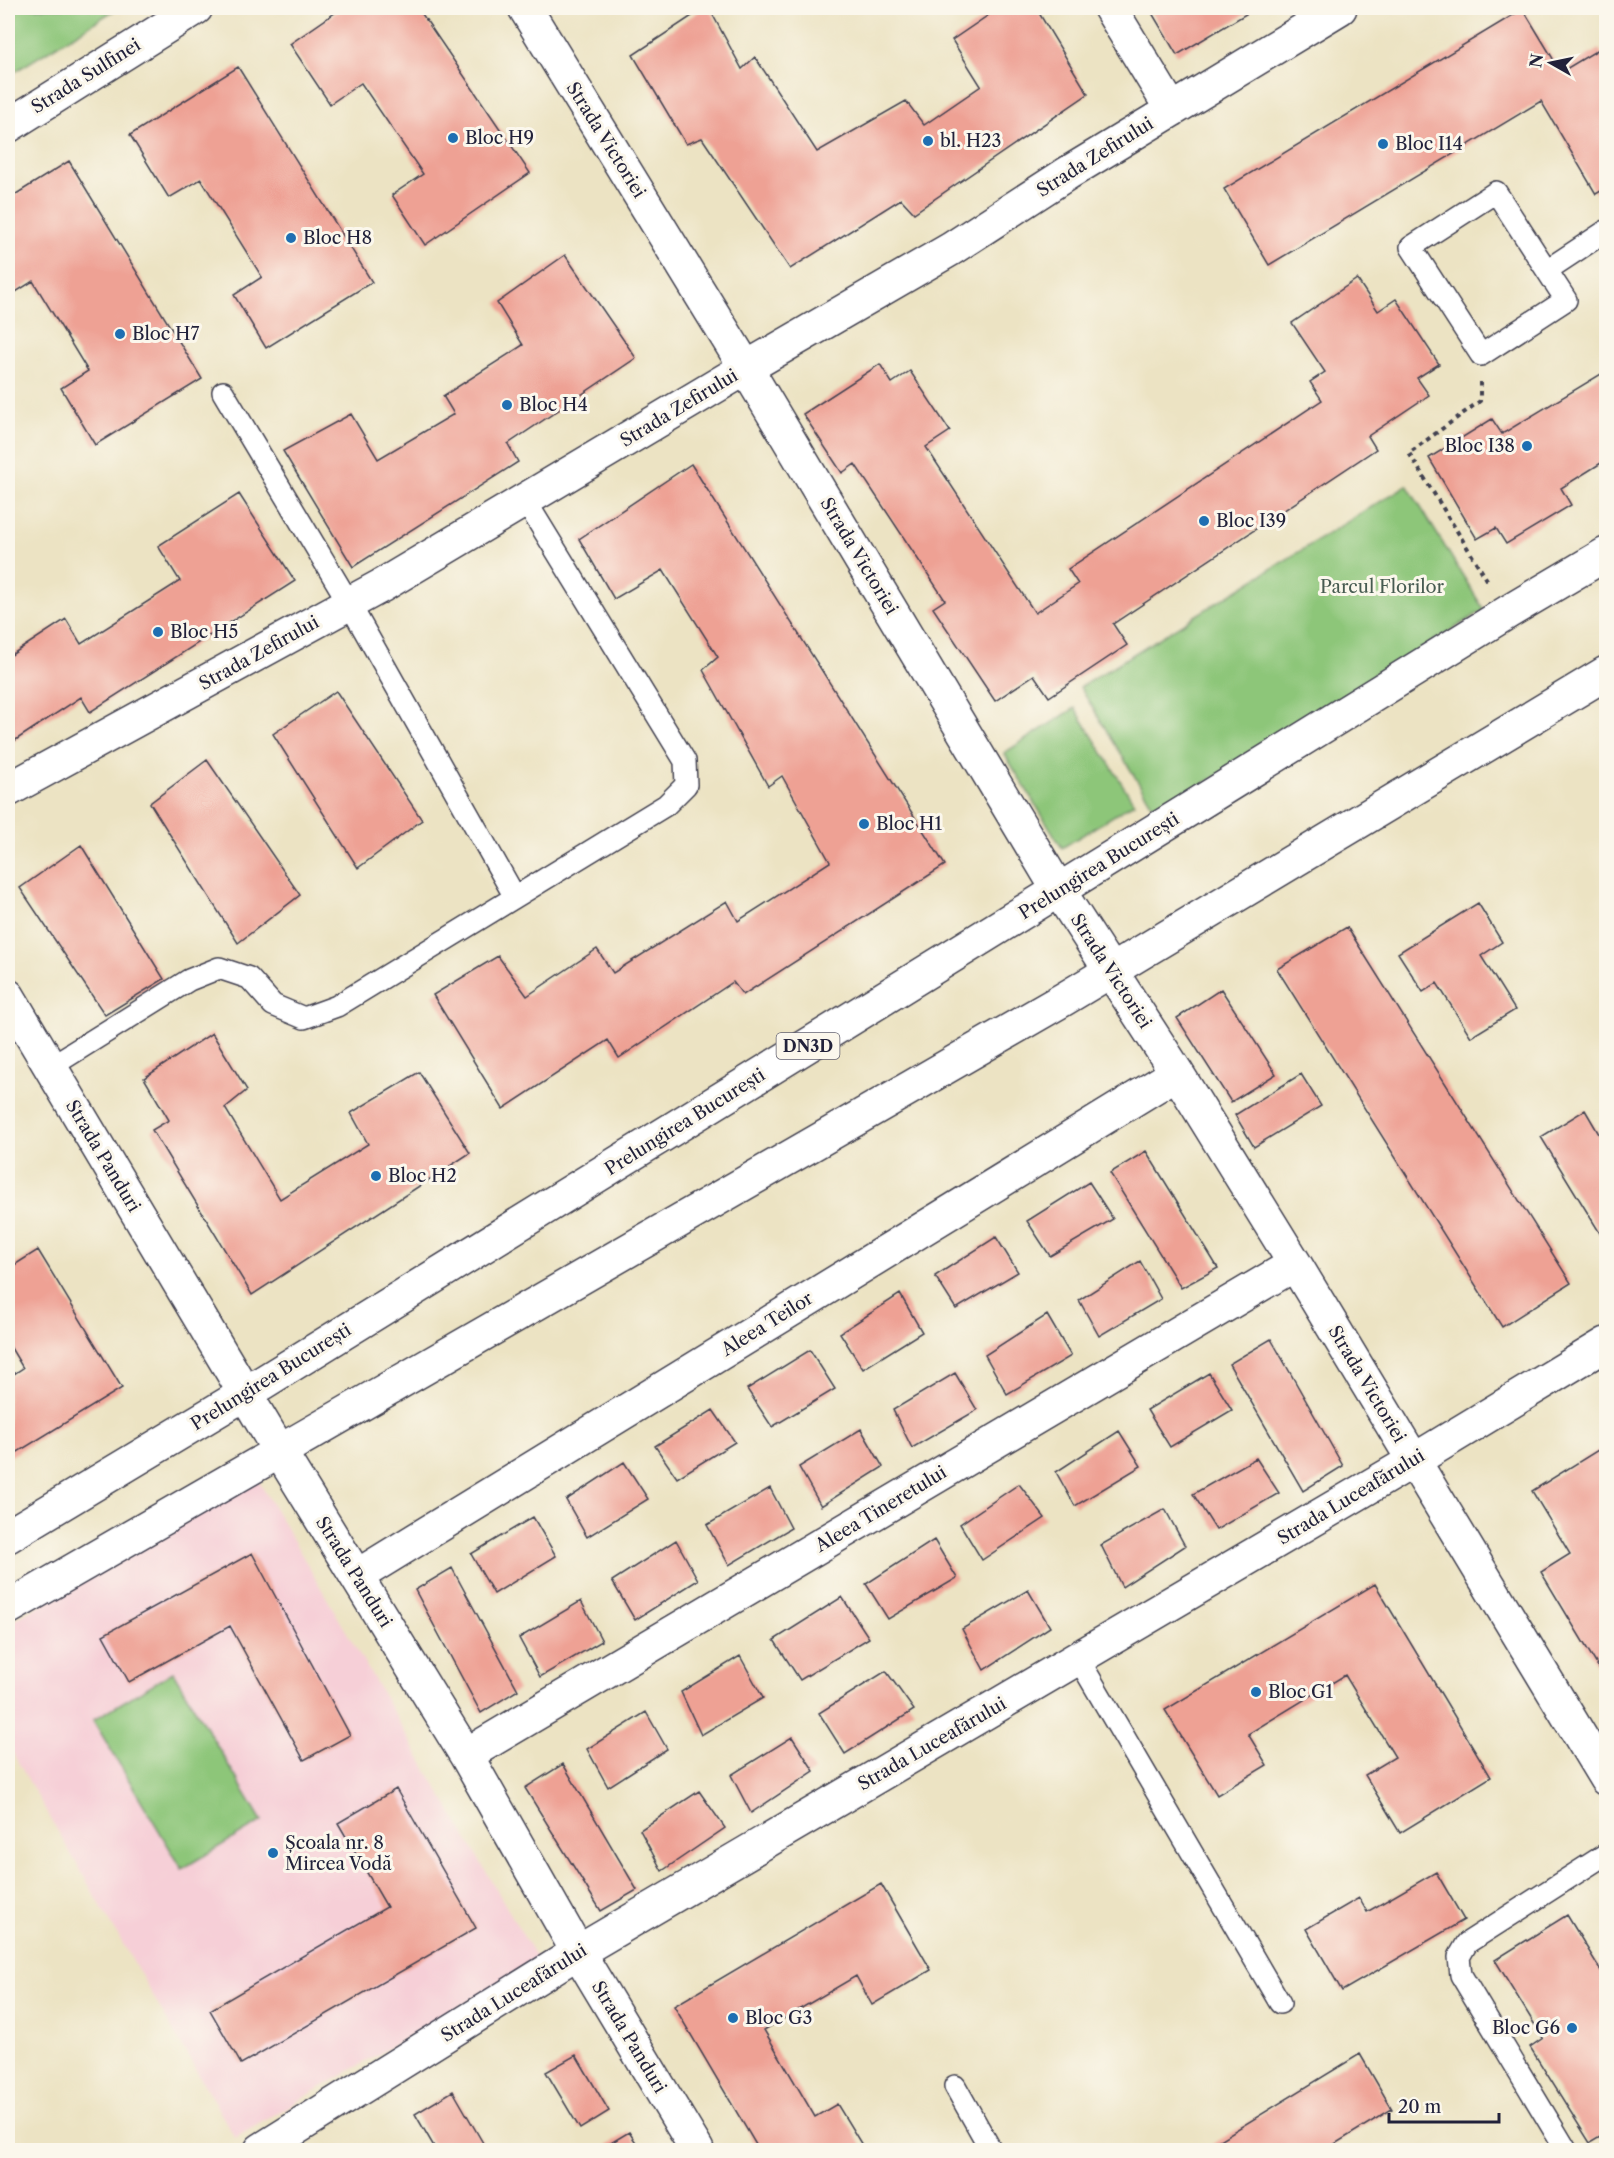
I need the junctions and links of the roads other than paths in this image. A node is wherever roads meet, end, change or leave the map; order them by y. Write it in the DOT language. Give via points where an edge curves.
graph roads {
  1 [pos="196,8"];
  2 [pos="525,8"];
  3 [pos="1110,8"];
  4 [pos="1340,8"];
  5 [pos="1172,110"];
  6 [pos="8,126"];
  7 [pos="1606,231"];
  8 [pos="1547,270"];
  9 [pos="746,368"];
  10 [pos="223,392"];
  11 [pos="525,500"];
  12 [pos="1606,554"];
  13 [pos="350,603"];
  14 [pos="1606,673"];
  15 [pos="8,790"];
  16 [pos="1059,891"];
  17 [pos="515,897"];
  18 [pos="1112,971"];
  19 [pos="8,996"];
  20 [pos="50,1067"];
  21 [pos="1177,1072"];
  22 [pos="1295,1263"];
  23 [pos="1606,1344"];
  24 [pos="246,1393"];
  25 [pos="280,1452"];
  26 [pos="1413,1461"];
  27 [pos="8,1536"];
  28 [pos="357,1576"];
  29 [pos="8,1608"];
  30 [pos="1078,1658"];
  31 [pos="466,1755"];
  32 [pos="1606,1779"];
  33 [pos="1606,1854"];
  34 [pos="578,1952"];
  35 [pos="1280,2003"];
  36 [pos="956,2086"];
  37 [pos="261,2151"];
  38 [pos="697,2151"];
  39 [pos="991,2151"];
  40 [pos="1566,2151"];
  1 -- 6 [label="street, Strada Sulfinei"];
  2 -- 9 [label="street, Strada Victoriei"];
  3 -- 5 [label="street"];
  4 -- 5 [label="street, Strada Zefirului"];
  5 -- 9 [label="street, Strada Zefirului" via="951,249"];
  7 -- 8 [label="lane"];
  8 -- 8 [label="lane" via="1566,300 1481,355 1411,247 1496,192"];
  9 -- 11 [label="street, Strada Zefirului"];
  9 -- 16 [label="street, Strada Victoriei"];
  10 -- 13 [label="lane"];
  11 -- 13 [label="street, Strada Zefirului"];
  11 -- 17 [label="lane" via="685,760 686,785 666,805"];
  12 -- 16 [label="street, Prelungirea București / DN3D"];
  13 -- 15 [label="street, Strada Zefirului"];
  13 -- 17 [label="lane"];
  14 -- 18 [label="street"];
  16 -- 18 [label="street, Strada Victoriei"];
  16 -- 24 [label="street, Prelungirea București / DN3D"];
  17 -- 20 [label="lane" via="337,1006 304,1017 273,1005 249,978 219,968 189,980"];
  18 -- 21 [label="street, Strada Victoriei"];
  18 -- 25 [label="street"];
  19 -- 20 [label="street, Strada Panduri"];
  20 -- 24 [label="street, Strada Panduri"];
  21 -- 22 [label="street, Strada Victoriei"];
  21 -- 28 [label="street, Aleea Teilor"];
  22 -- 26 [label="street, Strada Victoriei"];
  22 -- 31 [label="street, Aleea Tineretului"];
  23 -- 26 [label="street, Strada Luceafărului"];
  24 -- 25 [label="street, Strada Panduri"];
  24 -- 27 [label="street, Prelungirea București / DN3D"];
  25 -- 28 [label="street, Strada Panduri"];
  25 -- 29 [label="street"];
  26 -- 30 [label="street, Strada Luceafărului"];
  26 -- 32 [label="street, Strada Victoriei"];
  28 -- 31 [label="street, Strada Panduri"];
  30 -- 34 [label="street, Strada Luceafărului"];
  30 -- 35 [label="lane"];
  31 -- 34 [label="street, Strada Panduri"];
  33 -- 40 [label="lane" via="1467,1943 1459,1957 1461,1975"];
  34 -- 37 [label="street, Strada Luceafărului"];
  34 -- 38 [label="street, Strada Panduri"];
  36 -- 39 [label="lane"];
}
